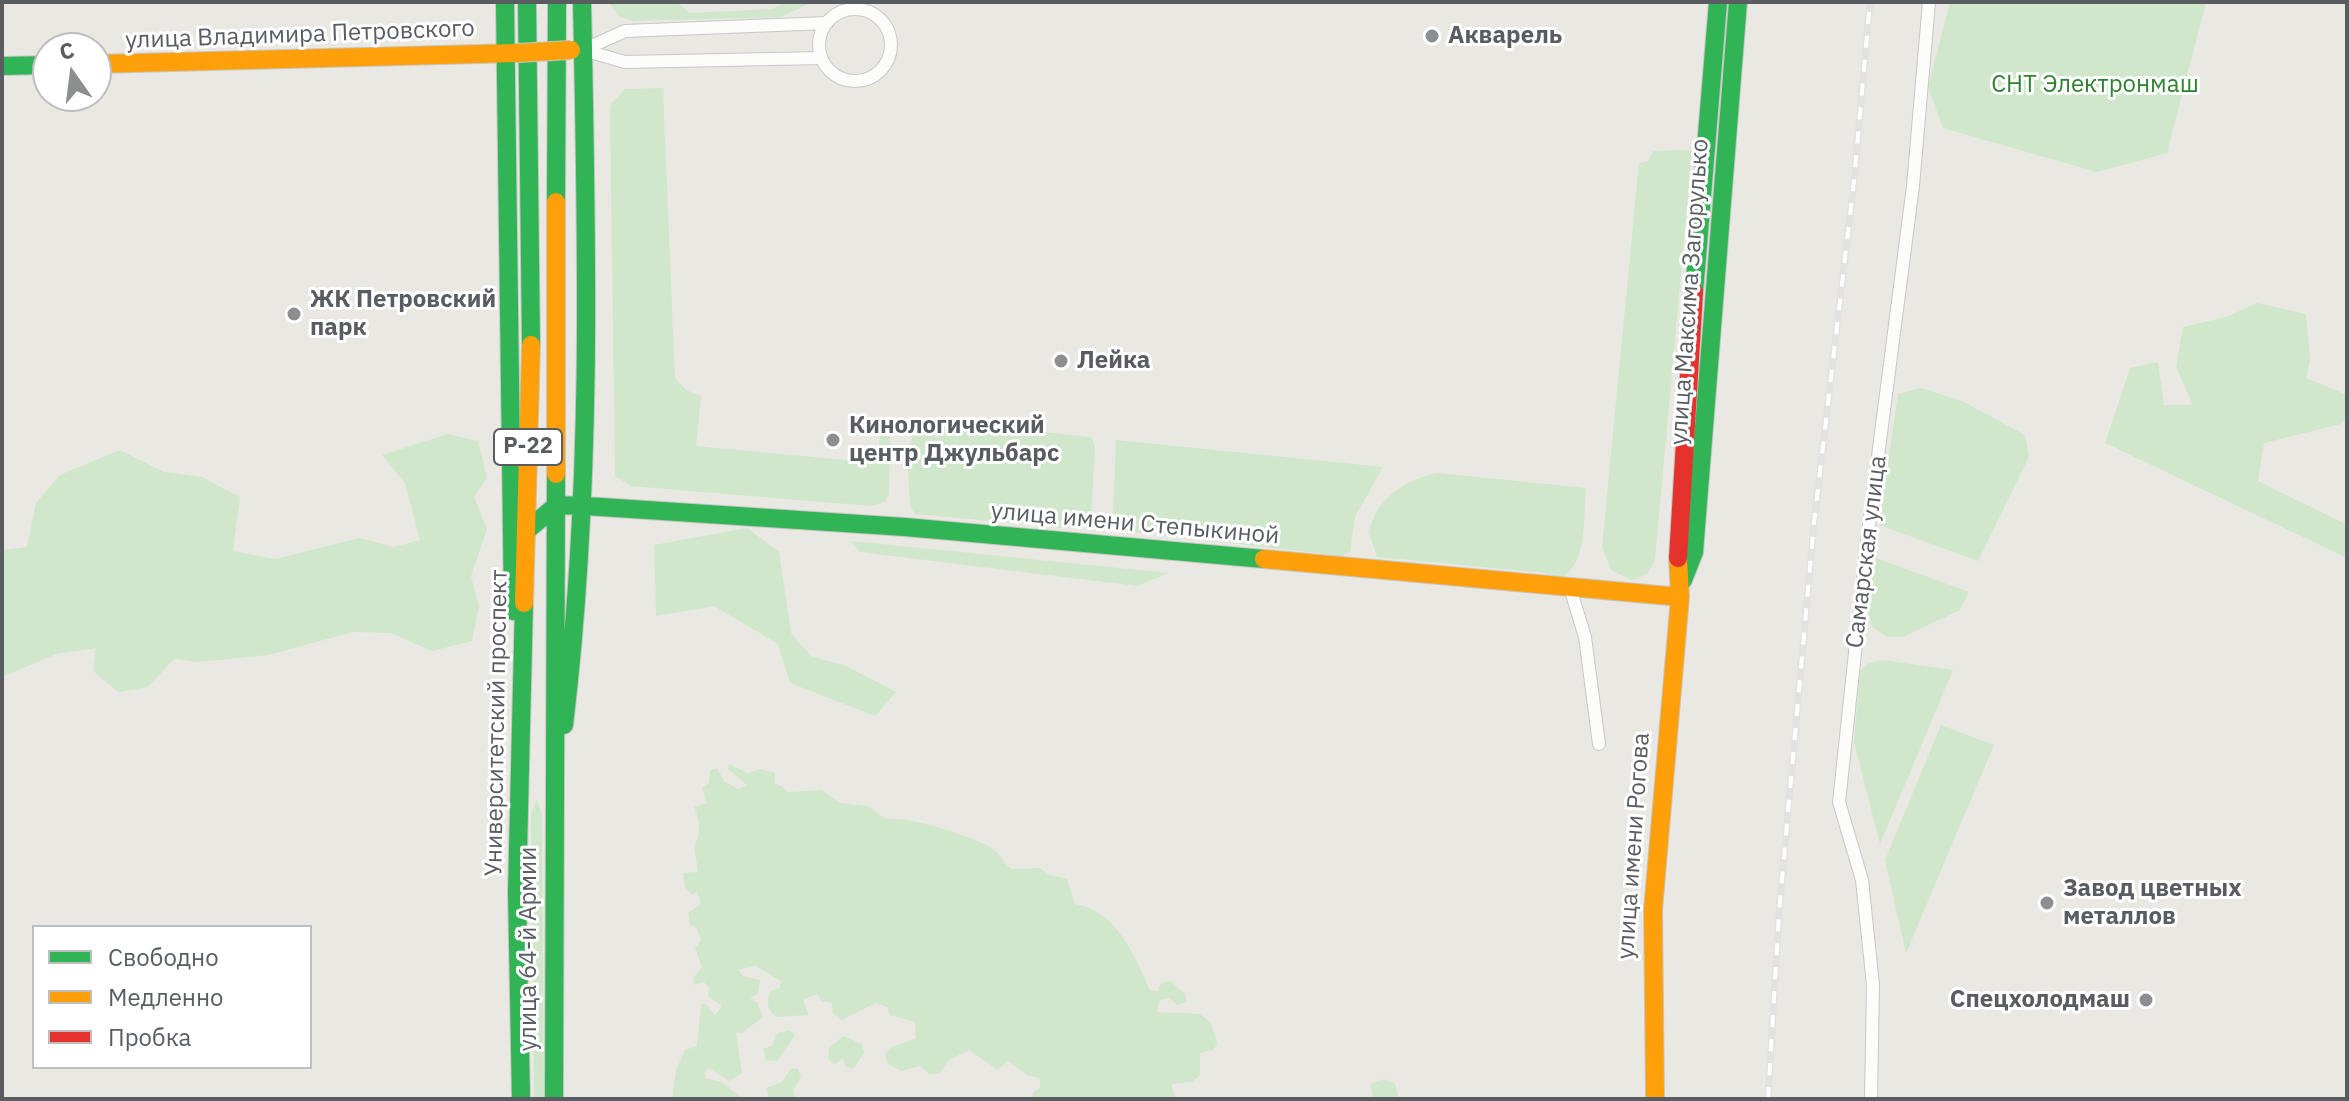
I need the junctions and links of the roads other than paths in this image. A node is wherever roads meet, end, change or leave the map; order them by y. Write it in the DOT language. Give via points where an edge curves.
graph roads {
  1 [pos="505,2"];
  2 [pos="527,2"];
  3 [pos="557,2"];
  4 [pos="582,2"];
  5 [pos="1718,2"];
  6 [pos="1738,2"];
  7 [pos="1929,2"];
  8 [pos="827,23"];
  9 [pos="577,50"];
  10 [pos="511,53"];
  11 [pos="821,58"];
  12 [pos="112,64"];
  13 [pos="32,65"];
  14 [pos="2,66"];
  15 [pos="557,505"];
  16 [pos="586,506"];
  17 [pos="526,531"];
  18 [pos="1570,588"];
  19 [pos="1680,591"];
  20 [pos="1599,744"];
  21 [pos="553,799"];
  22 [pos="517,892"];
  23 [pos="521,1099"];
  24 [pos="554,1099"];
  25 [pos="1655,1099"];
  26 [pos="1871,1099"];
  1 -- 10 [label="main road, Университетский проспект / Р-22"];
  2 -- 17 [label="main road, Университетский проспект / Р-22" via="531,328"];
  3 -- 15 [label="main road, Р-22"];
  4 -- 9 [label="main road"];
  5 -- 19 [label="main road, улица Максима Загорулько" via="1677,541"];
  6 -- 19 [label="main road, улица Максима Загорулько" via="1694,552"];
  7 -- 26 [label="street, Самарская улица" via="1913,186 1839,802 1862,880 1873,985"];
  8 -- 9 [label="street" via="625,31"];
  8 -- 11 [label="street"];
  8 -- 11 [label="street" via="851,9 872,13 884,23 892,48 880,72 868,79 840,78"];
  9 -- 10 [label="main road, улица Владимира Петровского, bridge"];
  9 -- 11 [label="street" via="625,62"];
  9 -- 16 [label="main road"];
  10 -- 12 [label="main road, улица Владимира Петровского"];
  10 -- 22 [label="main road, Университетский проспект / Р-22"];
  13 -- 14 [label="main road"];
  15 -- 16 [label="main road, улица имени Степыкиной"];
  15 -- 17 [label="main road"];
  15 -- 21 [label="main road, Р-22"];
  16 -- 18 [label="main road, улица имени Степыкиной" via="920,528"];
  16 -- 21 [label="main road" via="577,632"];
  17 -- 22 [label="main road, Университетский проспект / Р-22"];
  18 -- 19 [label="main road, улица имени Степыкиной"];
  18 -- 20 [label="street" via="1585,637"];
  19 -- 25 [label="main road, улица имени Рогова" via="1650,920"];
  21 -- 24 [label="main road, улица 64-й Армии / Р-22"];
  22 -- 23 [label="main road, улица 64-й Армии / Р-22"];
}
